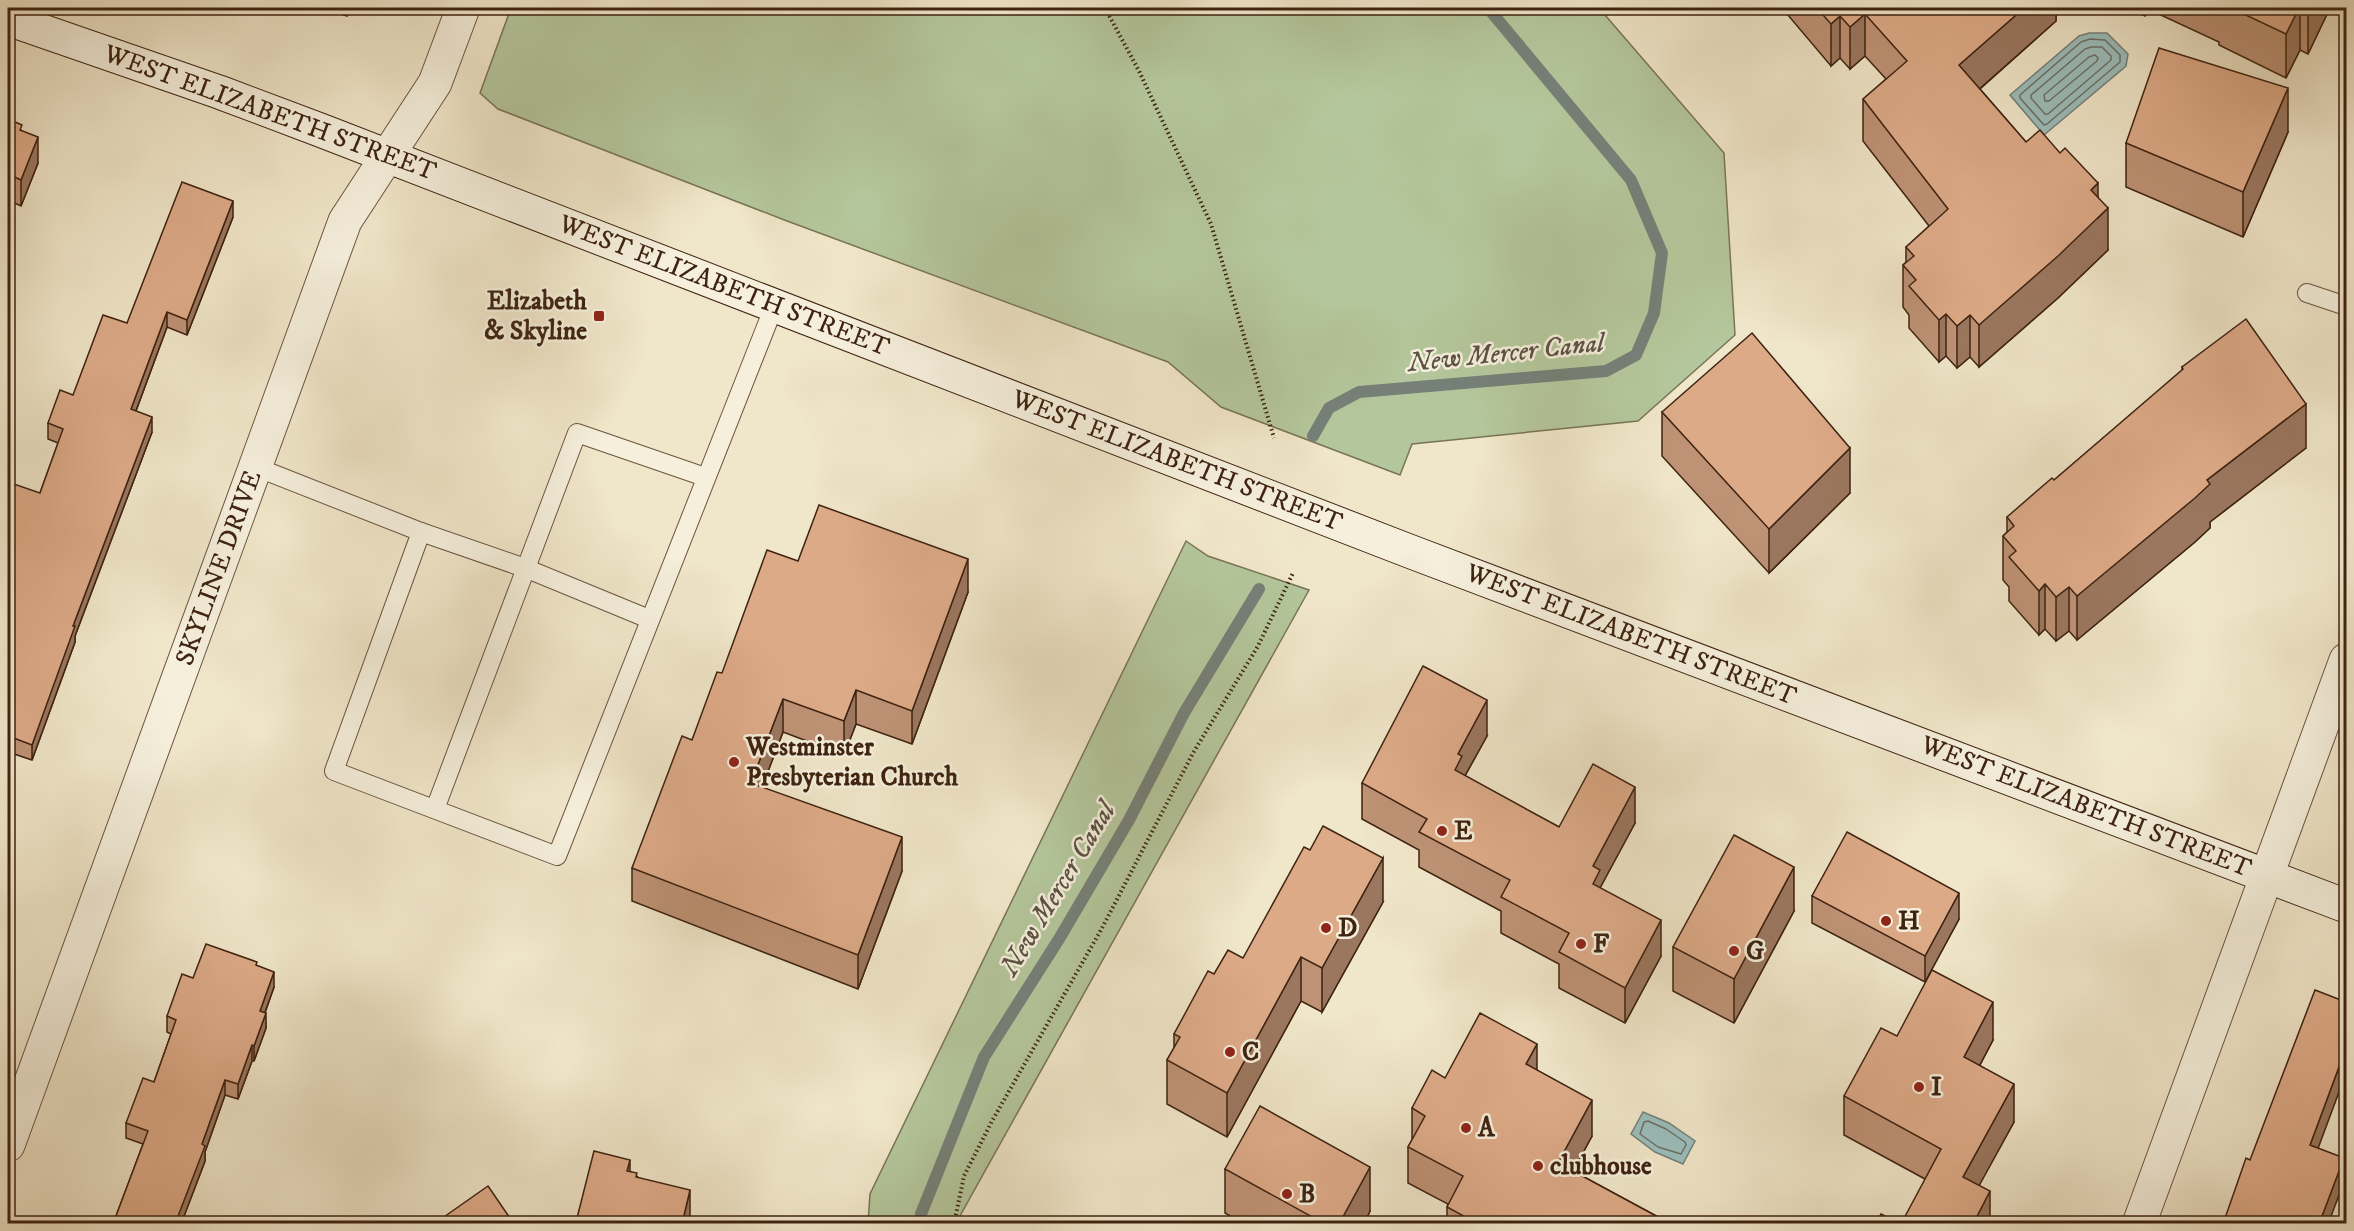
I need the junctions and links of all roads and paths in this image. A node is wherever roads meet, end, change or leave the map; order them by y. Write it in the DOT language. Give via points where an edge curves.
graph roads {
  1 [pos="463,8"];
  2 [pos="1105,8"];
  3 [pos="8,19"];
  4 [pos="388,156"];
  5 [pos="2307,293"];
  6 [pos="775,304"];
  7 [pos="2346,306"];
  8 [pos="1274,438"];
  9 [pos="256,467"];
  10 [pos="705,477"];
  11 [pos="421,532"];
  12 [pos="525,568"];
  13 [pos="1293,573"];
  14 [pos="649,619"];
  15 [pos="2346,660"];
  16 [pos="435,809"];
  17 [pos="2267,876"];
  18 [pos="2346,906"];
  19 [pos="8,1145"];
  20 [pos="954,1224"];
  21 [pos="2139,1224"];
  1 -- 4 [label="main road, SKYLINE DRIVE" via="435,83"];
  2 -- 8 [label="path" via="1139,70 1210,224"];
  3 -- 4 [label="main road, WEST ELIZABETH STREET"];
  4 -- 6 [label="main road, WEST ELIZABETH STREET"];
  4 -- 9 [label="main road, SKYLINE DRIVE" via="345,221"];
  5 -- 7 [label="lane"];
  6 -- 10 [label="lane"];
  6 -- 17 [label="main road, WEST ELIZABETH STREET" via="1409,551"];
  9 -- 11 [label="lane"];
  9 -- 19 [label="main road, SKYLINE DRIVE"];
  10 -- 12 [label="lane" via="578,433"];
  10 -- 14 [label="lane"];
  11 -- 12 [label="lane"];
  11 -- 16 [label="lane" via="334,771"];
  12 -- 14 [label="lane"];
  12 -- 16 [label="lane"];
  13 -- 20 [label="path" via="1258,646 1193,753 1101,930 992,1121 964,1176"];
  14 -- 16 [label="lane" via="557,856"];
  15 -- 17 [label="main road"];
  17 -- 18 [label="main road, WEST ELIZABETH STREET"];
  17 -- 21 [label="main road"];
}
